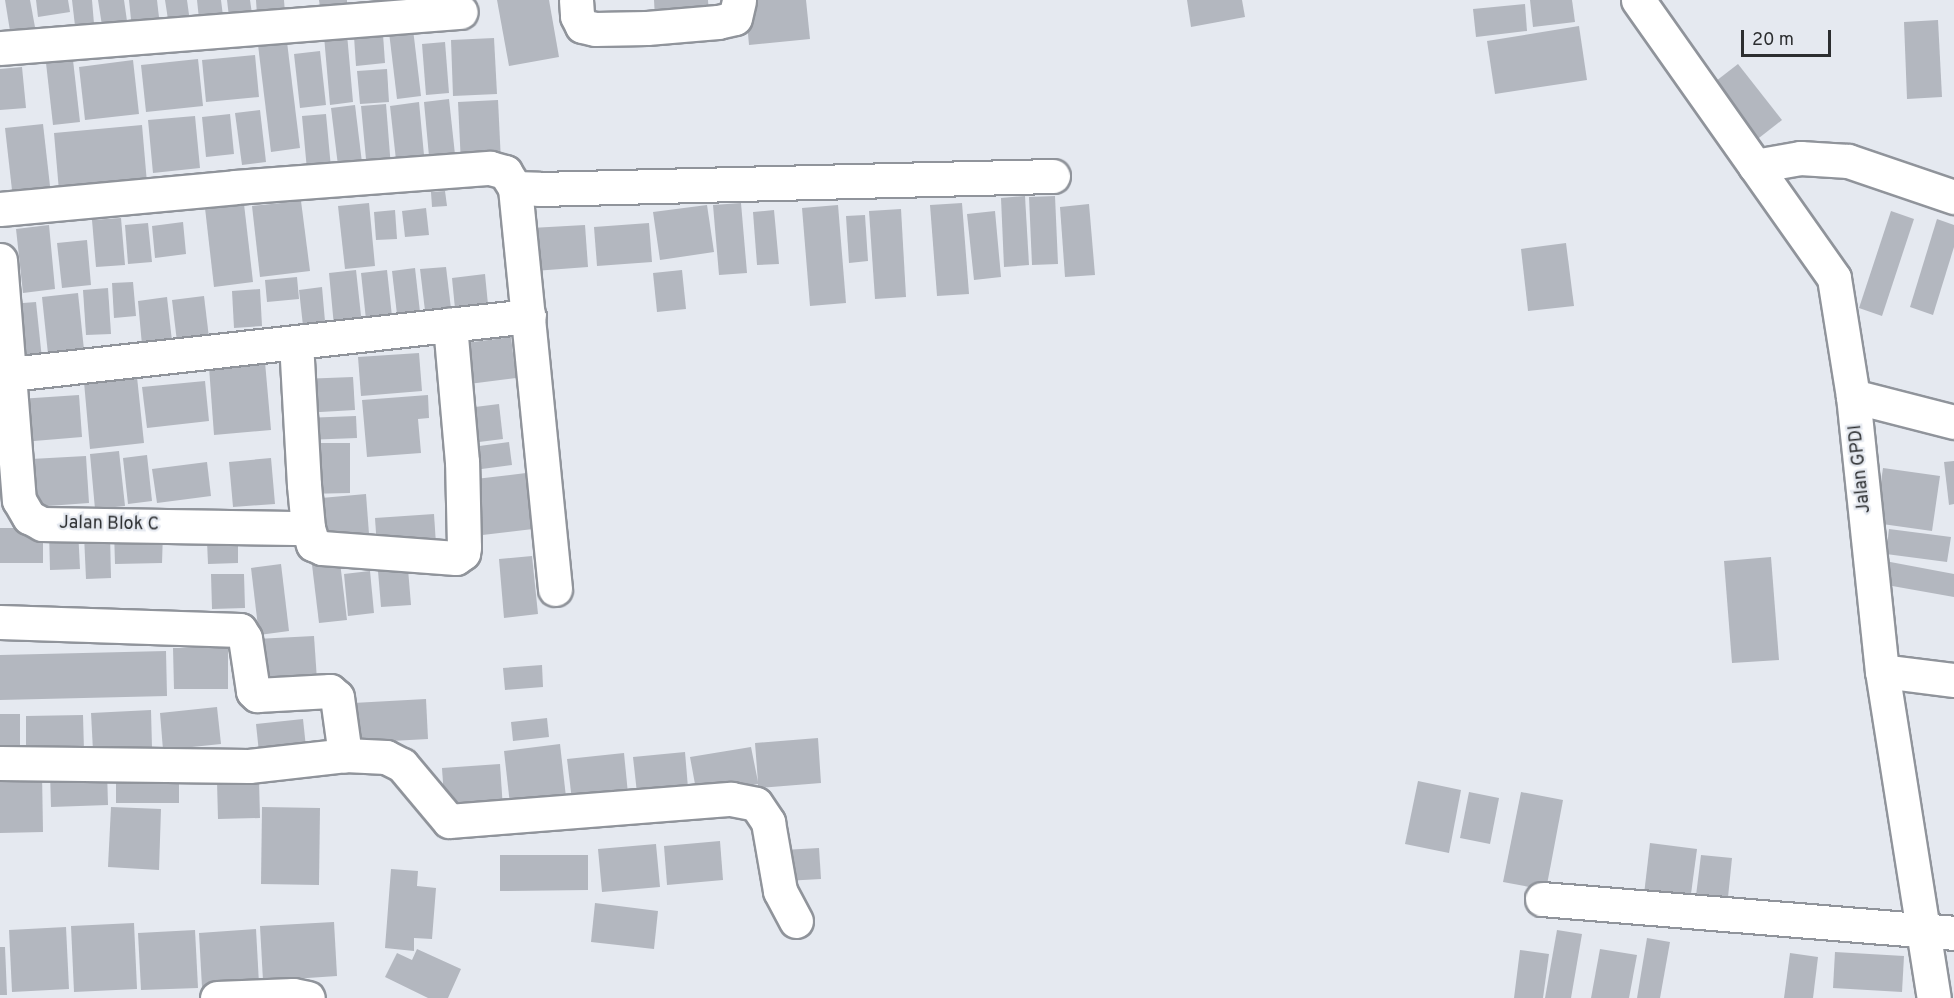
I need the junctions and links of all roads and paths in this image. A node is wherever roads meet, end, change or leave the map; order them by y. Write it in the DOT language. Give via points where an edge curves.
graph roads {
  1 [pos="576,0"];
  2 [pos="739,0"];
  3 [pos="1638,0"];
  4 [pos="461,12"];
  5 [pos="0,48"];
  6 [pos="1755,166"];
  7 [pos="1053,176"];
  8 [pos="515,188"];
  9 [pos="1954,197"];
  10 [pos="0,210"];
  11 [pos="0,260"];
  12 [pos="529,316"];
  13 [pos="450,325"];
  14 [pos="296,342"];
  15 [pos="6,365"];
  16 [pos="1853,396"];
  17 [pos="1954,422"];
  18 [pos="308,528"];
  19 [pos="555,589"];
  20 [pos="0,622"];
  21 [pos="1882,671"];
  22 [pos="1954,680"];
  23 [pos="345,755"];
  24 [pos="0,763"];
  25 [pos="1542,899"];
  26 [pos="795,921"];
  27 [pos="1938,932"];
  28 [pos="217,998"];
  29 [pos="308,998"];
  30 [pos="1934,998"];
  1 -- 2 [label="street" via="582,26 606,29 718,22 735,18"];
  3 -- 6 [label="street, Jalan GPDI"];
  4 -- 5 [label="street"];
  6 -- 9 [label="street" via="1800,158 1848,161"];
  6 -- 16 [label="street, Jalan GPDI" via="1834,278"];
  7 -- 8 [label="street"];
  8 -- 10 [label="street" via="505,172 490,168"];
  8 -- 12 [label="street"];
  11 -- 15 [label="street, Jalan Blok C"];
  12 -- 13 [label="street"];
  12 -- 19 [label="street"];
  13 -- 14 [label="street"];
  13 -- 18 [label="street" via="462,462 463,553 456,558 322,548 313,544"];
  14 -- 15 [label="street"];
  14 -- 18 [label="street"];
  15 -- 18 [label="street, Jalan Blok C" via="19,500 36,521"];
  16 -- 17 [label="street"];
  16 -- 21 [label="street, Jalan GPDI"];
  20 -- 23 [label="street" via="240,630 246,638 250,684 257,695 321,690 337,697"];
  21 -- 22 [label="street"];
  21 -- 27 [label="street, Jalan GPDI"];
  23 -- 24 [label="street" via="249,766"];
  23 -- 26 [label="street" via="386,757 402,765 449,821 731,800 756,804 768,822 780,891"];
  25 -- 27 [label="street"];
  27 -- 30 [label="street, Jalan GPDI"];
  28 -- 29 [label="street"];
}
